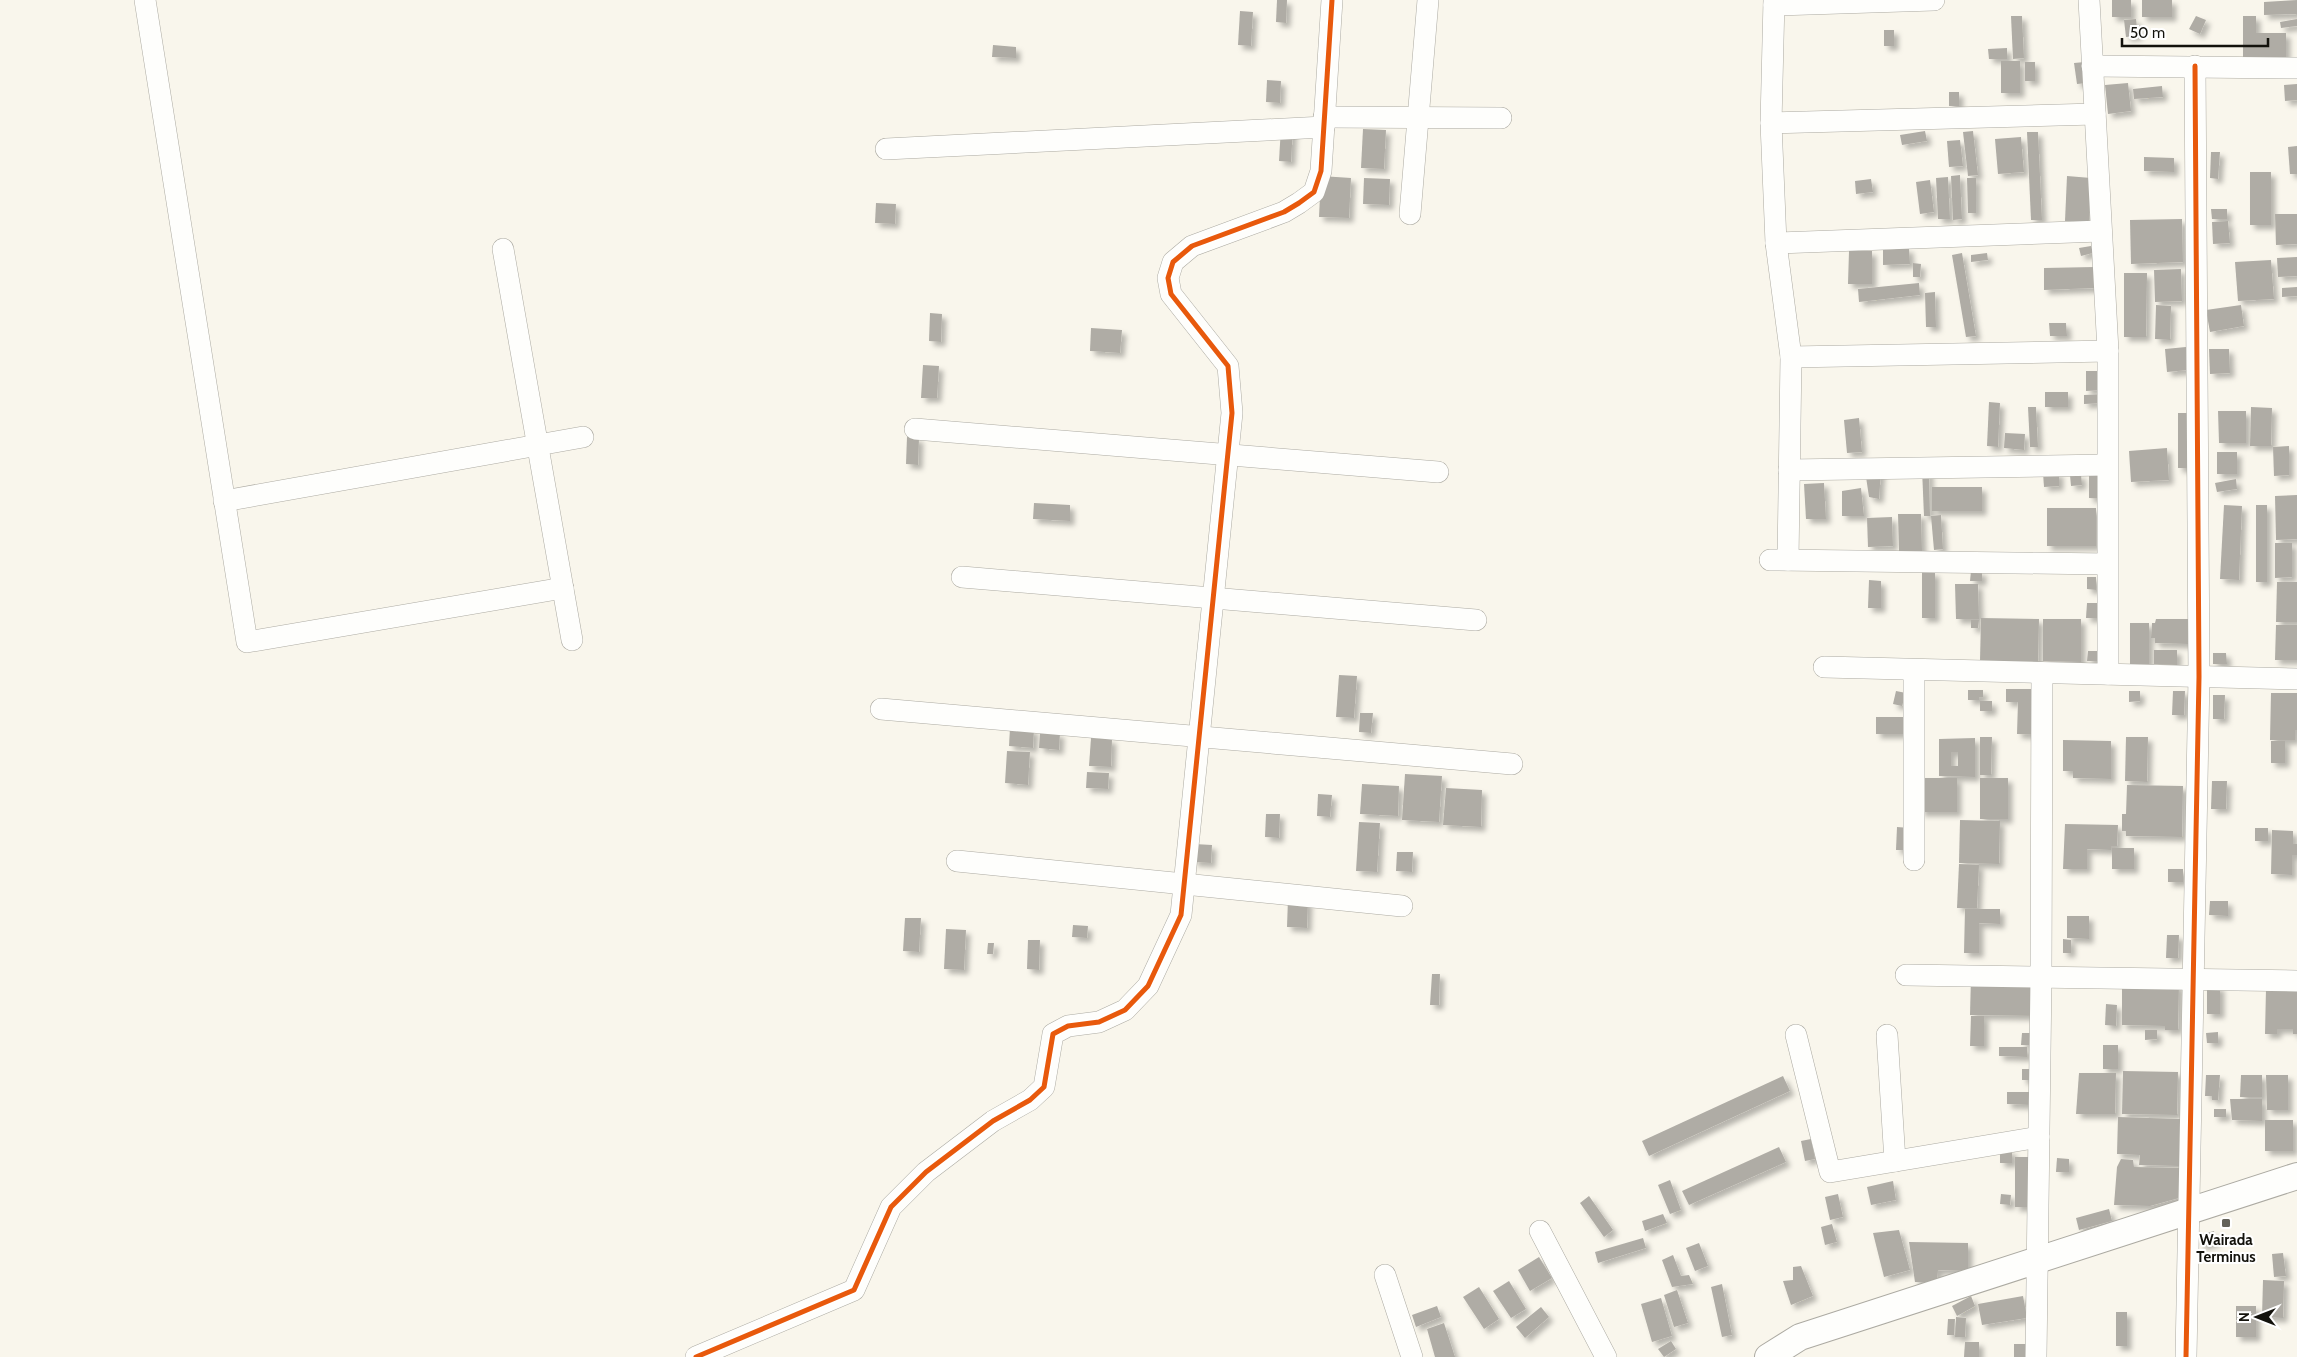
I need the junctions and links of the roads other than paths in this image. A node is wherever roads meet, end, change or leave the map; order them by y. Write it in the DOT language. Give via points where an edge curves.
graph roads {
  1 [pos="145,0"];
  2 [pos="1332,0"];
  3 [pos="1428,0"];
  4 [pos="1913,0"];
  5 [pos="1934,0"];
  6 [pos="2089,0"];
  7 [pos="1774,3"];
  8 [pos="2092,66"];
  9 [pos="2195,66"];
  10 [pos="2297,68"];
  11 [pos="2095,114"];
  12 [pos="1418,117"];
  13 [pos="1501,118"];
  14 [pos="1324,122"];
  15 [pos="1771,123"];
  16 [pos="886,149"];
  17 [pos="1410,214"];
  18 [pos="2101,230"];
  19 [pos="1776,243"];
  20 [pos="503,249"];
  21 [pos="2108,351"];
  22 [pos="1791,357"];
  23 [pos="915,429"];
  24 [pos="583,437"];
  25 [pos="538,445"];
  26 [pos="1228,455"];
  27 [pos="2107,464"];
  28 [pos="1789,470"];
  29 [pos="1438,472"];
  30 [pos="224,501"];
  31 [pos="2107,564"];
  32 [pos="962,577"];
  33 [pos="563,588"];
  34 [pos="1213,598"];
  35 [pos="1476,620"];
  36 [pos="572,640"];
  37 [pos="1824,667"];
  38 [pos="1914,670"];
  39 [pos="2042,673"];
  40 [pos="2108,674"];
  41 [pos="2200,677"];
  42 [pos="2297,679"];
  43 [pos="881,709"];
  44 [pos="1199,737"];
  45 [pos="1512,764"];
  46 [pos="1914,860"];
  47 [pos="957,861"];
  48 [pos="1184,884"];
  49 [pos="1402,906"];
  50 [pos="1906,975"];
  51 [pos="2041,978"];
  52 [pos="2194,980"];
  53 [pos="2297,982"];
  54 [pos="1796,1035"];
  55 [pos="1887,1035"];
  56 [pos="2039,1137"];
  57 [pos="1895,1161"];
  58 [pos="2297,1176"];
  59 [pos="2189,1210"];
  60 [pos="1540,1231"];
  61 [pos="2038,1260"];
  62 [pos="1386,1275"];
  63 [pos="696,1357"];
  64 [pos="1412,1357"];
  65 [pos="1606,1357"];
  66 [pos="1768,1357"];
  67 [pos="2036,1357"];
  68 [pos="2186,1357"];
  1 -- 30 [label="street"];
  2 -- 14 [label="street"];
  3 -- 12 [label="street"];
  4 -- 5 [label="street"];
  4 -- 7 [label="street"];
  6 -- 8 [label="street"];
  7 -- 15 [label="street"];
  8 -- 9 [label="street"];
  8 -- 11 [label="street"];
  9 -- 10 [label="street"];
  9 -- 41 [label="street"];
  11 -- 15 [label="street"];
  11 -- 18 [label="street"];
  12 -- 13 [label="street"];
  12 -- 14 [label="street"];
  12 -- 17 [label="street"];
  14 -- 16 [label="street"];
  14 -- 26 [label="street" via="1321,172 1314,192 1284,212 1192,246 1173,262 1168,278 1171,294 1228,366 1232,413"];
  15 -- 19 [label="street"];
  18 -- 19 [label="street"];
  18 -- 21 [label="street"];
  19 -- 22 [label="street"];
  20 -- 25 [label="street"];
  21 -- 22 [label="street"];
  21 -- 27 [label="street"];
  22 -- 28 [label="street"];
  23 -- 26 [label="street"];
  24 -- 25 [label="street"];
  25 -- 30 [label="street"];
  25 -- 33 [label="street"];
  26 -- 29 [label="street"];
  26 -- 34 [label="street"];
  27 -- 28 [label="street"];
  27 -- 31 [label="street"];
  28 -- 31 [label="street" via="1779,560"];
  30 -- 33 [label="street" via="247,642"];
  31 -- 40 [label="street"];
  32 -- 34 [label="street"];
  33 -- 36 [label="street"];
  34 -- 35 [label="street"];
  34 -- 44 [label="street"];
  37 -- 38 [label="street"];
  38 -- 39 [label="street"];
  38 -- 46 [label="street"];
  39 -- 40 [label="street"];
  39 -- 51 [label="street"];
  40 -- 41 [label="street"];
  41 -- 42 [label="street"];
  41 -- 52 [label="street"];
  43 -- 44 [label="street"];
  44 -- 45 [label="street"];
  44 -- 48 [label="street"];
  47 -- 48 [label="street"];
  48 -- 49 [label="street"];
  48 -- 63 [label="street" via="1181,915 1148,986 1126,1010 1099,1022 1068,1026 1053,1034 1044,1088 926,1172 891,1206 854,1290"];
  50 -- 51 [label="street"];
  51 -- 52 [label="street"];
  51 -- 56 [label="street"];
  52 -- 53 [label="street"];
  52 -- 59 [label="street"];
  54 -- 57 [label="street" via="1830,1172"];
  55 -- 57 [label="street"];
  56 -- 57 [label="street"];
  56 -- 61 [label="street"];
  58 -- 59 [label="street"];
  59 -- 61 [label="street"];
  59 -- 68 [label="street"];
  60 -- 65 [label="street"];
  61 -- 66 [label="street" via="1800,1337"];
  61 -- 67 [label="street"];
  62 -- 64 [label="street"];
}
